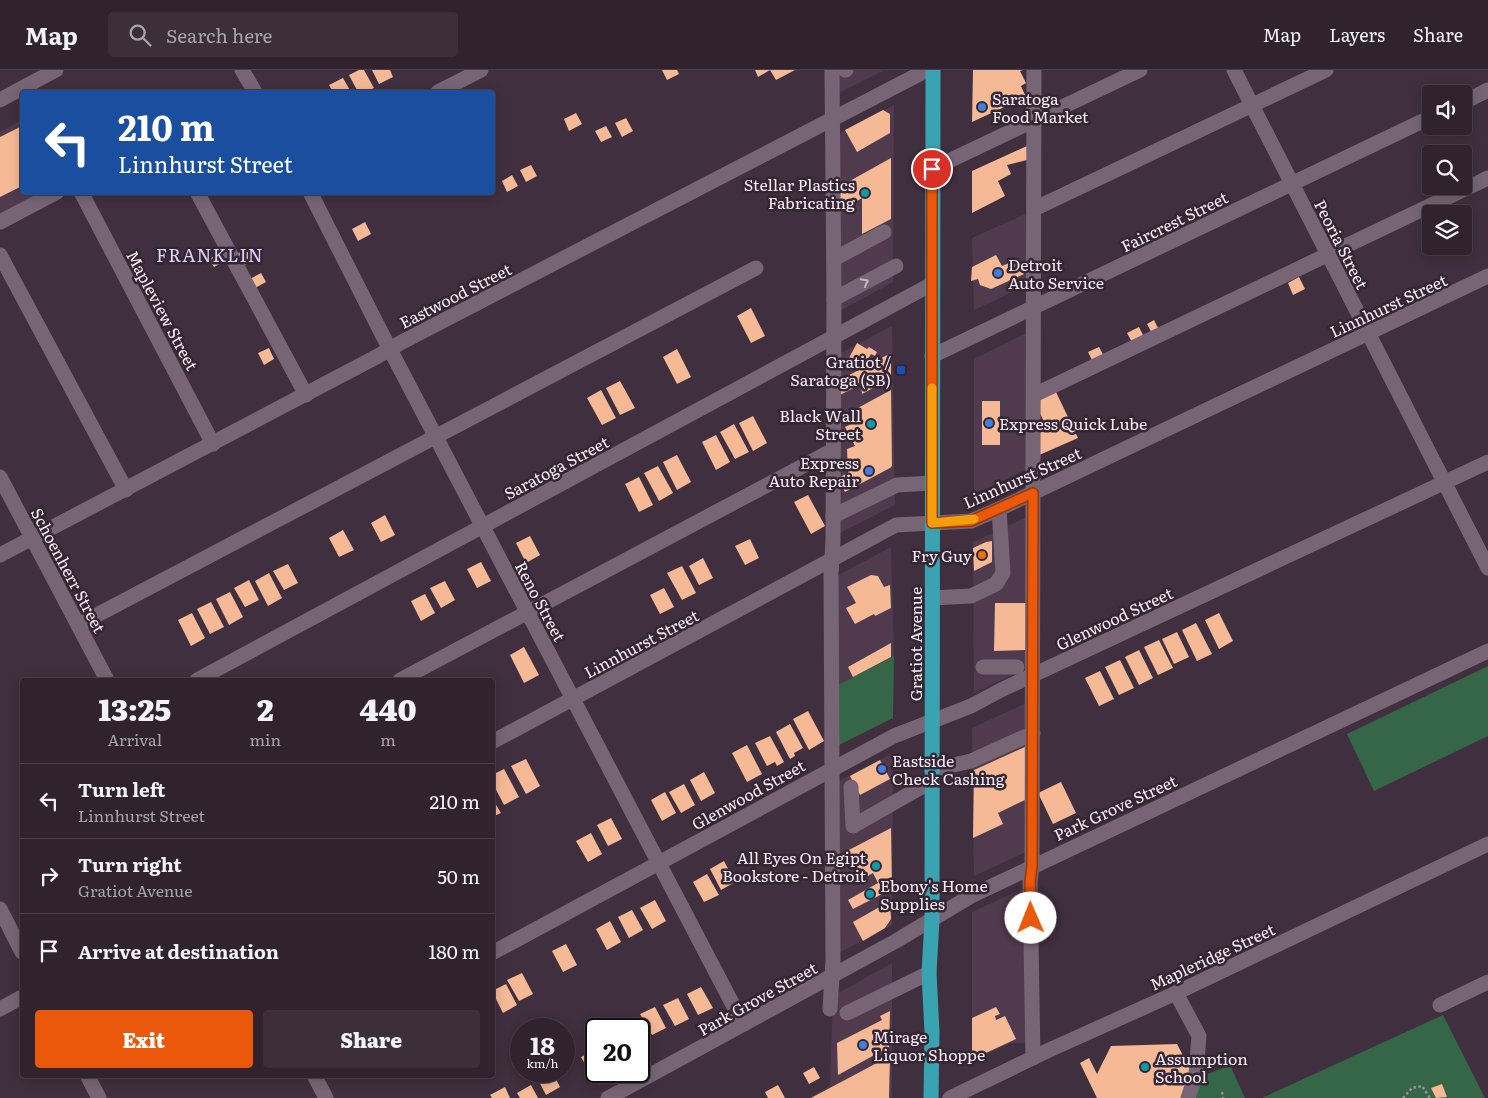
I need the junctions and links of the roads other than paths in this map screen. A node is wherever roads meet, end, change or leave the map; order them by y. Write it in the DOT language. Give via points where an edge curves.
graph roads {
  1 [pos="56,70"];
  2 [pos="242,70"];
  3 [pos="481,70"];
  4 [pos="832,70"];
  5 [pos="927,70"];
  6 [pos="933,70"];
  7 [pos="1034,70"];
  8 [pos="1140,70"];
  9 [pos="1234,70"];
  10 [pos="1326,70"];
  11 [pos="26,90"];
  12 [pos="252,90"];
  13 [pos="442,90"];
  14 [pos="1488,90"];
  15 [pos="20,91"];
  16 [pos="2,93"];
  17 [pos="1472,98"];
  18 [pos="1252,106"];
  19 [pos="833,119"];
  20 [pos="1035,120"];
  21 [pos="1422,121"];
  22 [pos="932,169"];
  23 [pos="1488,178"];
  24 [pos="1292,184"];
  25 [pos="51,195"];
  26 [pos="83,195"];
  27 [pos="199,195"];
  28 [pos="312,195"];
  29 [pos="1034,209"];
  30 [pos="0,222"];
  31 [pos="884,232"];
  32 [pos="0,255"];
  33 [pos="1328,256"];
  34 [pos="834,259"];
  35 [pos="896,266"];
  36 [pos="756,268"];
  37 [pos="1488,276"];
  38 [pos="932,284"];
  39 [pos="834,299"];
  40 [pos="1034,307"];
  41 [pos="1368,333"];
  42 [pos="834,338"];
  43 [pos="390,350"];
  44 [pos="932,356"];
  45 [pos="306,395"];
  46 [pos="1034,395"];
  47 [pos="436,437"];
  48 [pos="213,444"];
  49 [pos="833,450"];
  50 [pos="1488,462"];
  51 [pos="0,477"];
  52 [pos="1444,482"];
  53 [pos="932,483"];
  54 [pos="126,490"];
  55 [pos="1033,493"];
  56 [pos="999,509"];
  57 [pos="833,516"];
  58 [pos="932,523"];
  59 [pos="482,527"];
  60 [pos="32,539"];
  61 [pos="0,555"];
  62 [pos="832,560"];
  63 [pos="1488,568"];
  64 [pos="932,598"];
  65 [pos="527,612"];
  66 [pos="78,625"];
  67 [pos="1488,651"];
  68 [pos="1017,667"];
  69 [pos="1032,676"];
  70 [pos="106,678"];
  71 [pos="201,678"];
  72 [pos="404,678"];
  73 [pos="1001,690"];
  74 [pos="573,699"];
  75 [pos="932,722"];
  76 [pos="1033,733"];
  77 [pos="495,740"];
  78 [pos="832,769"];
  79 [pos="932,776"];
  80 [pos="851,787"];
  81 [pos="1488,844"];
  82 [pos="659,863"];
  83 [pos="1032,866"];
  84 [pos="0,909"];
  85 [pos="932,920"];
  86 [pos="20,948"];
  87 [pos="495,951"];
  88 [pos="929,973"];
  89 [pos="832,977"];
  90 [pos="1488,982"];
  91 [pos="1176,994"];
  92 [pos="20,998"];
  93 [pos="1440,1005"];
  94 [pos="0,1010"];
  95 [pos="830,1010"];
  96 [pos="847,1013"];
  97 [pos="743,1024"];
  98 [pos="1033,1058"];
  99 [pos="89,1078"];
  100 [pos="316,1078"];
  101 [pos="99,1098"];
  102 [pos="326,1098"];
  103 [pos="608,1098"];
  104 [pos="932,1098"];
  105 [pos="950,1098"];
  106 [pos="1188,1098"];
  1 -- 11 [label="street"];
  2 -- 12 [label="street"];
  3 -- 13 [label="street"];
  4 -- 19 [label="street"];
  5 -- 19 [label="street, Eastwood Street"];
  6 -- 22 [label="main road, Gratiot Avenue"];
  7 -- 20 [label="street"];
  8 -- 20 [label="street"];
  9 -- 18 [label="street, Peoria Street"];
  10 -- 18 [label="street"];
  14 -- 17 [label="street"];
  15 -- 16 [label="street"];
  18 -- 24 [label="street, Peoria Street"];
  18 -- 29 [label="street"];
  19 -- 34 [label="street"];
  19 -- 43 [label="street, Eastwood Street"];
  20 -- 22 [label="street"];
  20 -- 29 [label="street"];
  21 -- 24 [label="street, Faircrest Street"];
  22 -- 38 [label="main road, Gratiot Avenue"];
  23 -- 33 [label="street"];
  24 -- 33 [label="street, Peoria Street"];
  24 -- 40 [label="street, Faircrest Street"];
  25 -- 30 [label="street"];
  26 -- 48 [label="street, Mapleview Street"];
  27 -- 45 [label="street"];
  28 -- 43 [label="street, Reno Street"];
  29 -- 40 [label="street"];
  31 -- 34 [label="street"];
  32 -- 54 [label="street"];
  33 -- 41 [label="street, Peoria Street"];
  33 -- 46 [label="street"];
  34 -- 39 [label="street"];
  39 -- 35 [label="street, one-way"];
  36 -- 47 [label="street"];
  37 -- 41 [label="street, Linnhurst Street"];
  38 -- 42 [label="street, Saratoga Street"];
  38 -- 44 [label="main road, Gratiot Avenue"];
  39 -- 42 [label="street"];
  40 -- 44 [label="street, Faircrest Street"];
  40 -- 46 [label="street"];
  41 -- 52 [label="street, Peoria Street"];
  41 -- 55 [label="street, Linnhurst Street"];
  42 -- 49 [label="street"];
  42 -- 59 [label="street, Saratoga Street"];
  43 -- 45 [label="street, Eastwood Street"];
  43 -- 47 [label="street, Reno Street"];
  44 -- 53 [label="main road, Gratiot Avenue"];
  45 -- 48 [label="street, Eastwood Street"];
  46 -- 55 [label="street"];
  47 -- 59 [label="street, Reno Street"];
  47 -- 66 [label="street"];
  48 -- 54 [label="street, Eastwood Street"];
  49 -- 57 [label="street"];
  49 -- 65 [label="street"];
  50 -- 52 [label="street, Glenwood Street"];
  51 -- 60 [label="street, Schoenherr Street"];
  52 -- 63 [label="street, Peoria Street"];
  52 -- 69 [label="street, Glenwood Street"];
  53 -- 57 [label="street" via="897,486"];
  53 -- 58 [label="main road, Gratiot Avenue"];
  54 -- 60 [label="street, Eastwood Street"];
  55 -- 56 [label="street, Linnhurst Street"];
  55 -- 69 [label="street"];
  56 -- 58 [label="street, Linnhurst Street" via="971,521"];
  56 -- 64 [label="street" via="1004,573 996,584 971,596"];
  57 -- 62 [label="street"];
  58 -- 62 [label="street, Linnhurst Street" via="896,525"];
  58 -- 64 [label="main road, Gratiot Avenue"];
  59 -- 65 [label="street, Reno Street"];
  59 -- 71 [label="street, Saratoga Street"];
  60 -- 61 [label="street, Eastwood Street"];
  60 -- 66 [label="street, Schoenherr Street"];
  62 -- 74 [label="street, Linnhurst Street"];
  62 -- 78 [label="street"];
  64 -- 75 [label="main road, Gratiot Avenue"];
  65 -- 72 [label="street"];
  65 -- 74 [label="street, Reno Street"];
  66 -- 70 [label="street, Schoenherr Street"];
  67 -- 83 [label="street, Park Grove Street"];
  68 -- 73 [label="street" via="990,667"];
  69 -- 73 [label="street, Glenwood Street"];
  69 -- 76 [label="street"];
  73 -- 75 [label="street, Glenwood Street"];
  74 -- 77 [label="street, Linnhurst Street"];
  74 -- 82 [label="street, Reno Street"];
  75 -- 78 [label="street, Glenwood Street" via="896,735"];
  75 -- 79 [label="main road, Gratiot Avenue"];
  76 -- 79 [label="street"];
  76 -- 83 [label="street"];
  78 -- 82 [label="street, Glenwood Street"];
  78 -- 89 [label="street"];
  79 -- 80 [label="street" via="853,826"];
  79 -- 85 [label="main road, Gratiot Avenue"];
  81 -- 91 [label="street, Mapleridge Street"];
  82 -- 87 [label="street, Glenwood Street"];
  82 -- 97 [label="street, Reno Street"];
  83 -- 85 [label="street, Park Grove Street" via="971,896"];
  83 -- 98 [label="street"];
  84 -- 86 [label="street"];
  85 -- 88 [label="main road, Gratiot Avenue"];
  85 -- 89 [label="street, Park Grove Street"];
  88 -- 96 [label="street"];
  88 -- 104 [label="main road, Gratiot Avenue"];
  89 -- 95 [label="street"];
  89 -- 97 [label="street, Park Grove Street"];
  90 -- 93 [label="street"];
  91 -- 98 [label="street, Mapleridge Street"];
  91 -- 106 [label="street" via="1199,1036 1196,1074"];
  92 -- 94 [label="street"];
  97 -- 103 [label="street, Park Grove Street"];
  98 -- 105 [label="street, Mapleridge Street"];
  99 -- 101 [label="street"];
  100 -- 102 [label="street"];
}
